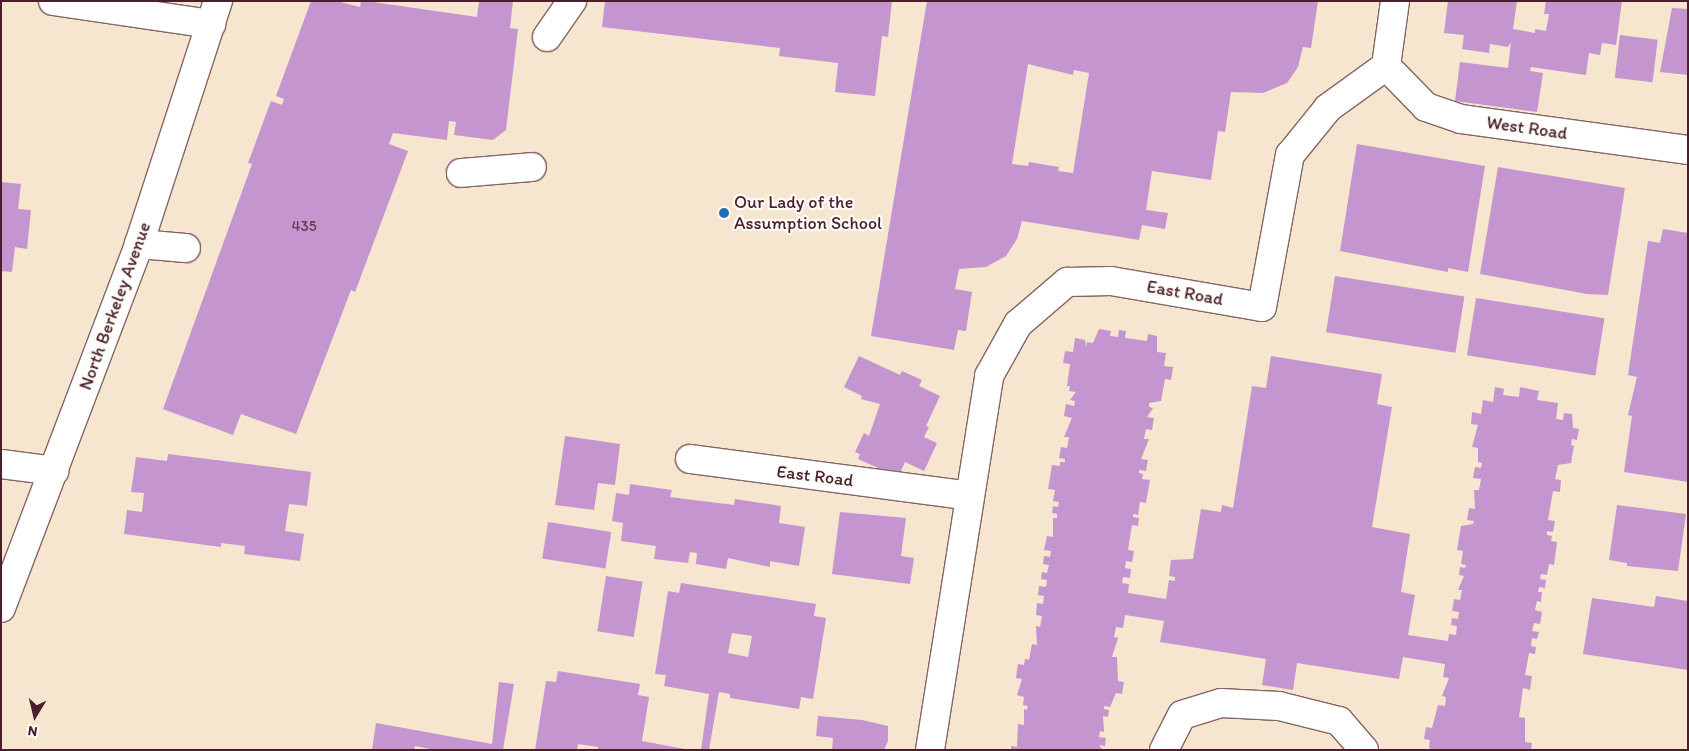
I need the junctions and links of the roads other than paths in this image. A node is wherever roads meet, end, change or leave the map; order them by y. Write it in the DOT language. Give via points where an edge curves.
graph roads {
  1 [pos="53,1"];
  2 [pos="572,1"];
  3 [pos="1395,1"];
  4 [pos="214,13"];
  5 [pos="547,37"];
  6 [pos="1386,66"];
  7 [pos="1688,150"];
  8 [pos="532,167"];
  9 [pos="461,173"];
  10 [pos="139,244"];
  11 [pos="186,248"];
  12 [pos="690,459"];
  13 [pos="1,464"];
  14 [pos="55,471"];
  15 [pos="970,496"];
  16 [pos="1,608"];
  17 [pos="930,750"];
  18 [pos="1164,750"];
  19 [pos="1364,750"];
  1 -- 4 [label="street"];
  2 -- 5 [label="street"];
  3 -- 6 [label="street"];
  4 -- 10 [label="street, North Berkeley Avenue"];
  6 -- 7 [label="street, West Road" via="1426,107 1460,119"];
  6 -- 15 [label="street, East Road" via="1328,108 1290,155 1262,307 1111,281 1066,282 1018,324 989,376"];
  8 -- 9 [label="street"];
  10 -- 11 [label="street"];
  10 -- 14 [label="street, North Berkeley Avenue"];
  12 -- 15 [label="street, East Road"];
  13 -- 14 [label="street"];
  14 -- 16 [label="street, North Berkeley Avenue"];
  15 -- 17 [label="street, East Road"];
  18 -- 19 [label="street" via="1182,715 1221,703 1279,706 1339,721"];
}
